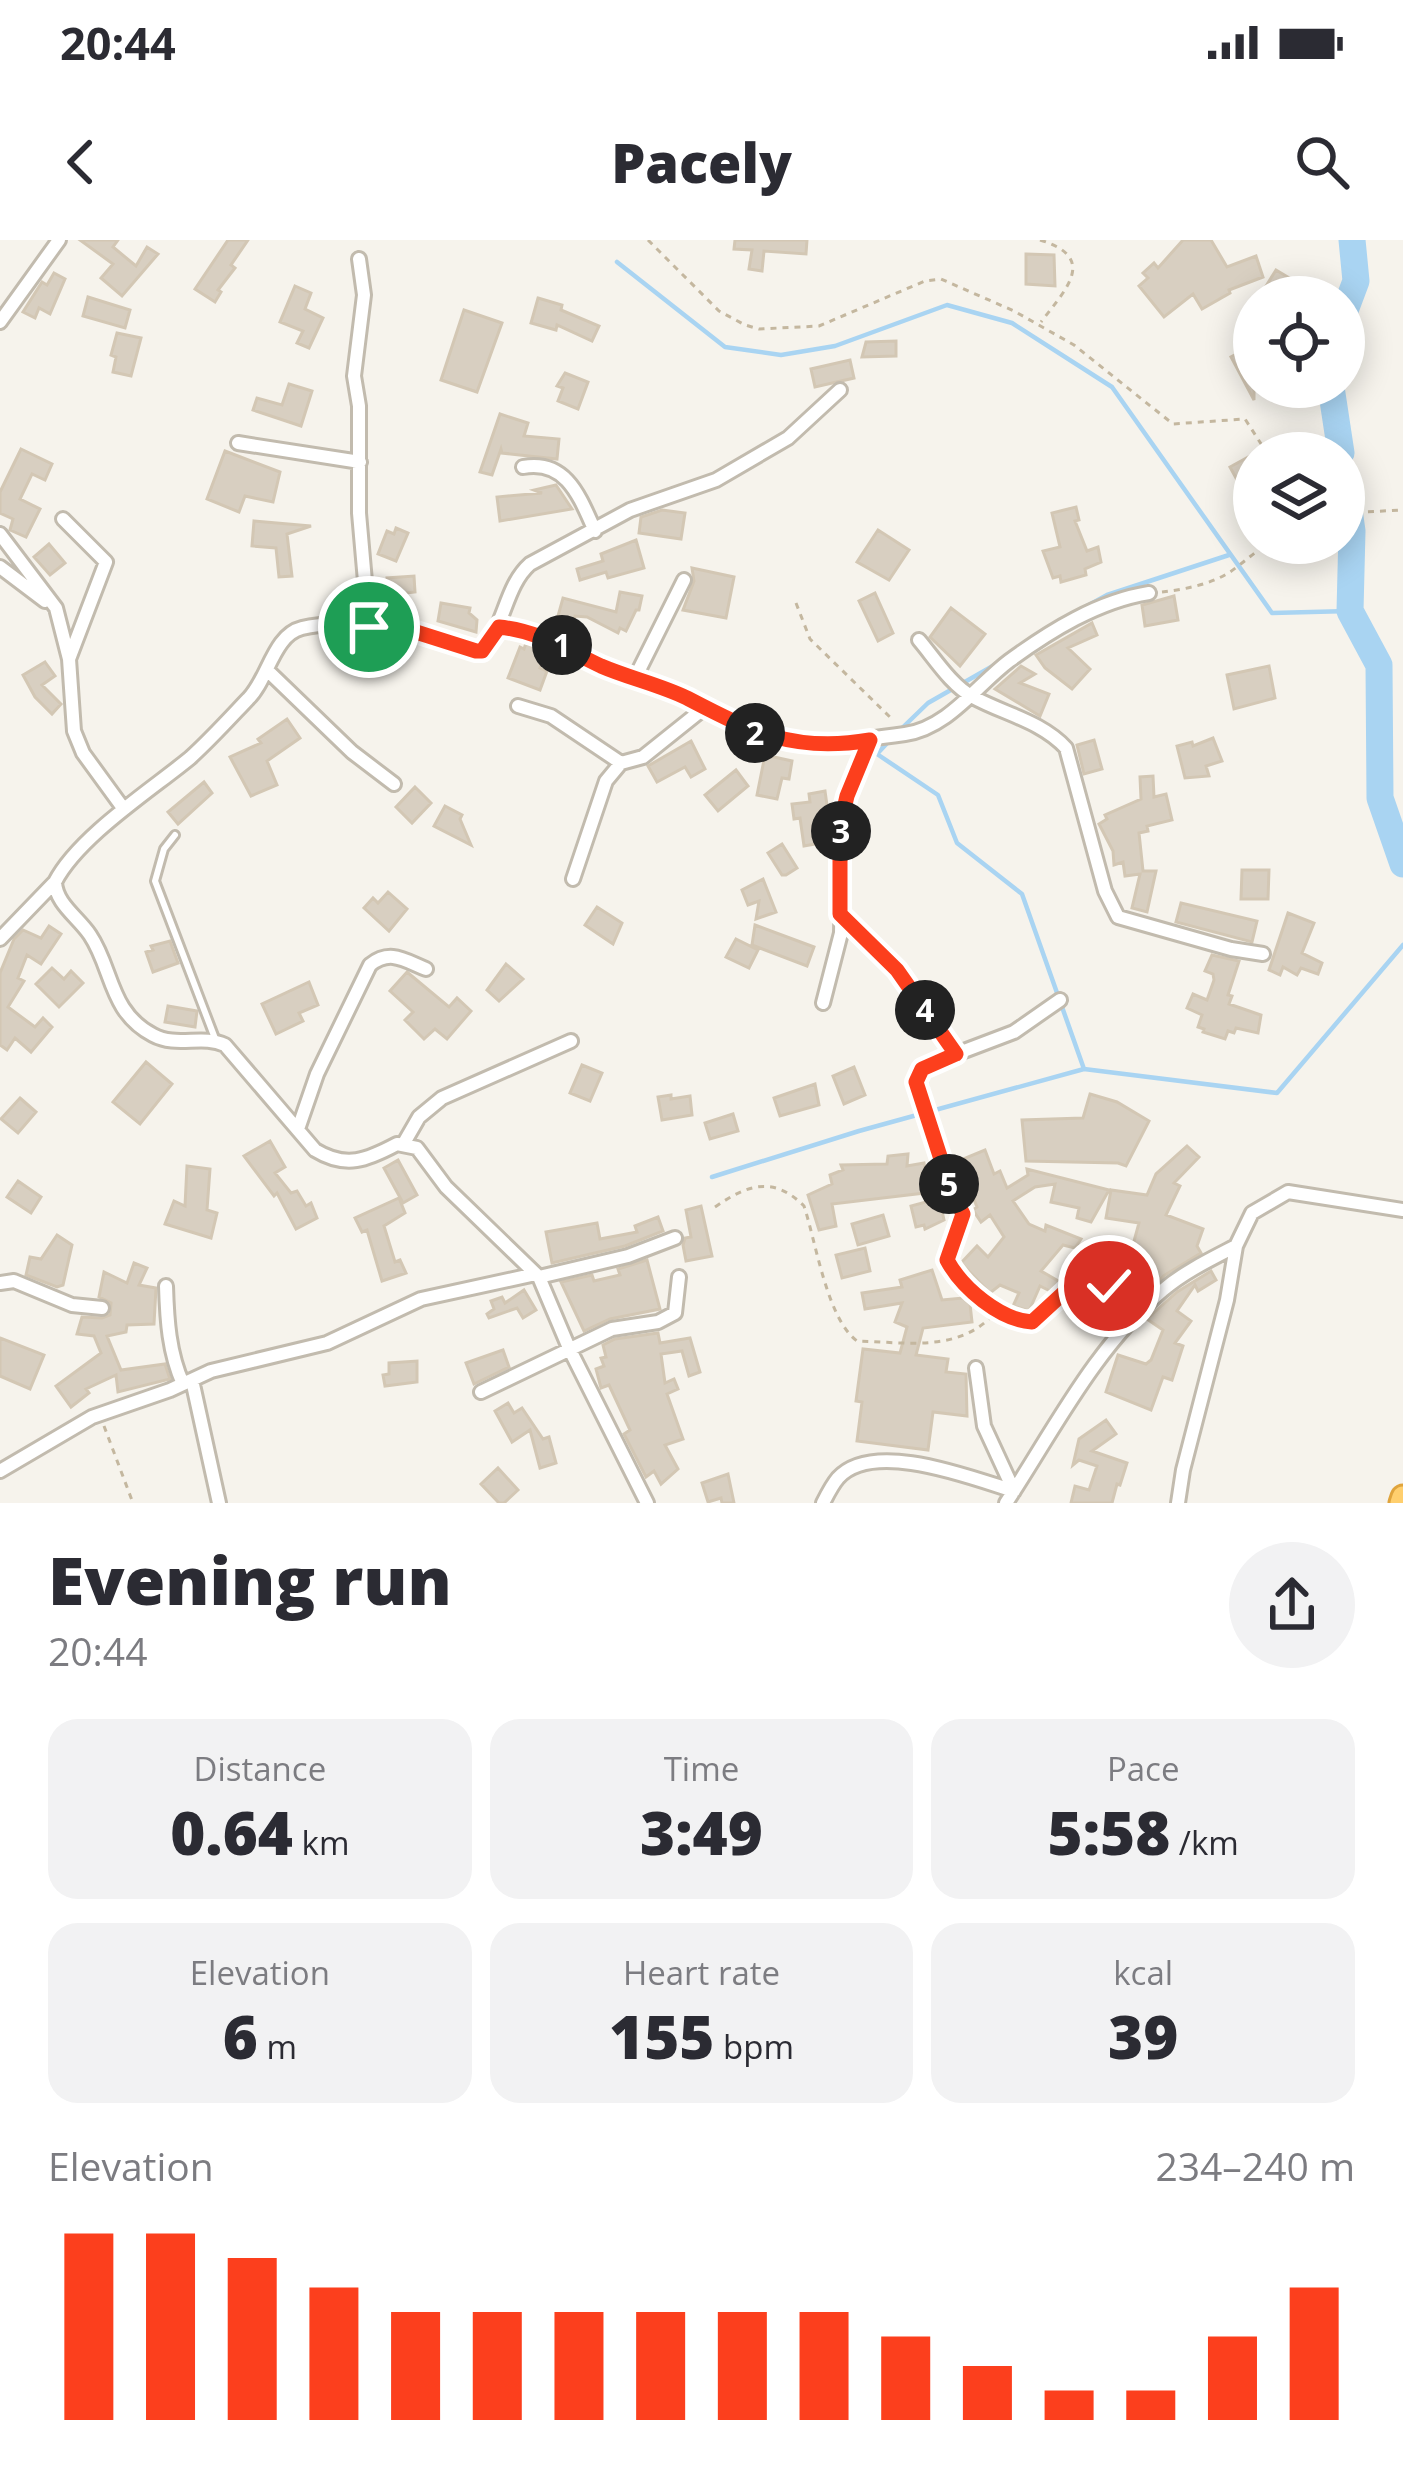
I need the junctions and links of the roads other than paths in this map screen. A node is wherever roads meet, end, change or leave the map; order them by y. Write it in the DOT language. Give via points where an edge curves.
graph roads {
  1 [pos="59,240"];
  2 [pos="359,260"];
  3 [pos="0,322"];
  4 [pos="840,389"];
  5 [pos="238,443"];
  6 [pos="360,462"];
  7 [pos="523,467"];
  8 [pos="63,520"];
  9 [pos="595,531"];
  10 [pos="0,534"];
  11 [pos="0,567"];
  12 [pos="684,580"];
  13 [pos="1148,593"];
  14 [pos="56,608"];
  15 [pos="369,627"];
  16 [pos="499,627"];
  17 [pos="919,640"];
  18 [pos="69,659"];
  19 [pos="268,671"];
  20 [pos="634,680"];
  21 [pos="970,696"];
  22 [pos="518,706"];
  23 [pos="703,709"];
  24 [pos="870,740"];
  25 [pos="621,763"];
  26 [pos="394,784"];
  27 [pos="124,808"];
  28 [pos="175,835"];
  29 [pos="573,879"];
  30 [pos="55,882"];
  31 [pos="840,914"];
  32 [pos="0,939"];
  33 [pos="1263,954"];
  34 [pos="426,969"];
  35 [pos="1060,1000"];
  36 [pos="823,1003"];
  37 [pos="216,1041"];
  38 [pos="571,1041"];
  39 [pos="956,1054"];
  40 [pos="298,1129"];
  41 [pos="404,1143"];
  42 [pos="1403,1210"];
  43 [pos="674,1238"];
  44 [pos="1236,1246"];
  45 [pos="537,1276"];
  46 [pos="679,1277"];
  47 [pos="0,1283"];
  48 [pos="166,1286"];
  49 [pos="102,1308"];
  50 [pos="1136,1318"];
  51 [pos="569,1348"];
  52 [pos="976,1368"];
  53 [pos="188,1382"];
  54 [pos="481,1392"];
  55 [pos="0,1471"];
  56 [pos="1010,1497"];
  57 [pos="219,1503"];
  58 [pos="646,1503"];
  59 [pos="823,1503"];
  60 [pos="1178,1503"];
  1 -- 3 [label="street"];
  2 -- 6 [label="street"];
  4 -- 9 [label="street" via="767,451"];
  5 -- 6 [label="street"];
  6 -- 15 [label="street"];
  7 -- 9 [label="street" via="562,474"];
  8 -- 18 [label="street" via="106,562"];
  9 -- 16 [label="street" via="520,573"];
  10 -- 14 [label="street"];
  11 -- 14 [label="street"];
  12 -- 20 [label="street"];
  13 -- 21 [label="street" via="1069,623"];
  14 -- 18 [label="street"];
  15 -- 16 [label="street" via="476,651"];
  15 -- 19 [label="street" via="292,631"];
  16 -- 20 [label="street" via="540,634"];
  17 -- 21 [label="street"];
  18 -- 27 [label="street" via="74,731"];
  19 -- 26 [label="street"];
  19 -- 27 [label="street" via="192,756"];
  20 -- 23 [label="street"];
  21 -- 24 [label="street" via="907,734"];
  21 -- 33 [label="street" via="1066,748 1118,917"];
  22 -- 25 [label="street" via="551,716"];
  23 -- 24 [label="street" via="783,741"];
  23 -- 25 [label="street" via="643,757"];
  24 -- 31 [label="street" via="840,826"];
  25 -- 29 [label="street" via="606,781"];
  27 -- 30 [label="street"];
  28 -- 37 [label="lane" via="154,881"];
  30 -- 32 [label="street"];
  30 -- 37 [label="street" via="59,899 93,938 125,1012 171,1042"];
  31 -- 36 [label="street"];
  31 -- 39 [label="street" via="897,970"];
  34 -- 40 [label="street" via="393,955 370,965"];
  35 -- 39 [label="street" via="1014,1032"];
  37 -- 40 [label="street"];
  38 -- 41 [label="street" via="442,1098"];
  39 -- 50 [label="street" via="922,1069 916,1082 963,1214 947,1260 954,1274 1008,1317 1032,1322 1082,1276 1097,1277"];
  40 -- 41 [label="street" via="315,1150 347,1163"];
  41 -- 45 [label="street"];
  42 -- 44 [label="street" via="1288,1192 1252,1213"];
  43 -- 45 [label="street"];
  44 -- 50 [label="street" via="1163,1289"];
  44 -- 60 [label="street"];
  45 -- 51 [label="street"];
  45 -- 53 [label="street" via="422,1299 326,1343"];
  46 -- 51 [label="street" via="675,1313"];
  47 -- 49 [label="street"];
  48 -- 53 [label="street" via="174,1363"];
  50 -- 56 [label="street" via="1095,1364"];
  51 -- 54 [label="street"];
  51 -- 58 [label="street"];
  52 -- 56 [label="street" via="984,1426"];
  53 -- 55 [label="street" via="100,1415"];
  53 -- 57 [label="street"];
  56 -- 59 [label="street" via="943,1469 871,1462 840,1475"];
}
